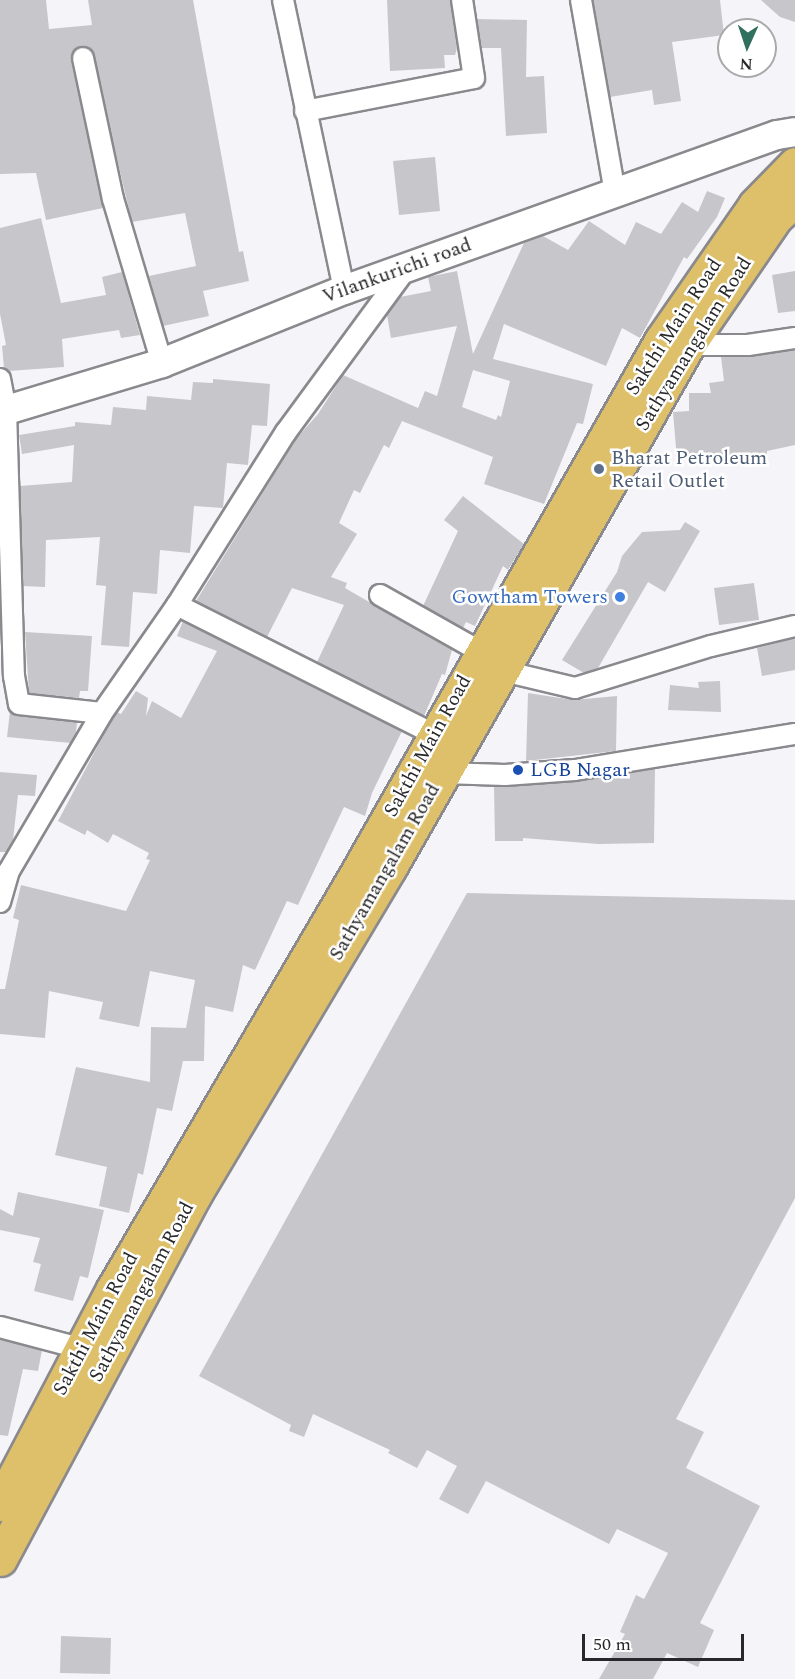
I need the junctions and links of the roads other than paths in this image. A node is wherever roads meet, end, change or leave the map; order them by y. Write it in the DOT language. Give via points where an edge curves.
graph roads {
  1 [pos="283,0"];
  2 [pos="462,0"];
  3 [pos="581,0"];
  4 [pos="83,58"];
  5 [pos="305,111"];
  6 [pos="795,132"];
  7 [pos="795,164"];
  8 [pos="615,193"];
  9 [pos="795,200"];
  10 [pos="407,267"];
  11 [pos="344,290"];
  12 [pos="795,338"];
  13 [pos="688,345"];
  14 [pos="162,363"];
  15 [pos="0,380"];
  16 [pos="3,411"];
  17 [pos="380,595"];
  18 [pos="177,605"];
  19 [pos="795,626"];
  20 [pos="490,661"];
  21 [pos="102,712"];
  22 [pos="434,734"];
  23 [pos="795,734"];
  24 [pos="443,772"];
  25 [pos="0,902"];
  26 [pos="0,1327"];
  27 [pos="83,1349"];
  28 [pos="0,1504"];
  29 [pos="0,1559"];
  1 -- 5 [label="street"];
  2 -- 5 [label="street" via="474,78"];
  3 -- 8 [label="street"];
  4 -- 14 [label="street" via="113,199"];
  5 -- 11 [label="street"];
  6 -- 8 [label="main road, Vilankurichi road"];
  7 -- 20 [label="highway, Sakthi Main Road" via="755,205 661,340"];
  8 -- 10 [label="main road, Vilankurichi road"];
  9 -- 13 [label="highway, Sathyamangalam Road" via="776,217"];
  10 -- 11 [label="main road, Vilankurichi road"];
  10 -- 18 [label="street" via="286,432"];
  11 -- 14 [label="main road, Vilankurichi road"];
  12 -- 13 [label="street" via="748,345"];
  13 -- 20 [label="highway, Sathyamangalam Road"];
  14 -- 16 [label="main road, Vilankurichi road"];
  15 -- 16 [label="street"];
  16 -- 21 [label="street" via="14,676 19,704"];
  17 -- 20 [label="street"];
  18 -- 21 [label="street"];
  18 -- 22 [label="street"];
  19 -- 20 [label="street" via="711,646 575,688"];
  20 -- 22 [label="highway, Sakthi Main Road"];
  20 -- 24 [label="highway, Sathyamangalam Road"];
  21 -- 25 [label="street" via="9,871"];
  22 -- 27 [label="highway, Sakthi Main Road" via="113,1289"];
  23 -- 24 [label="street" via="575,770 505,776"];
  24 -- 29 [label="highway, Sathyamangalam Road" via="195,1194"];
  26 -- 27 [label="street"];
  27 -- 28 [label="highway, Sakthi Main Road"];
}
